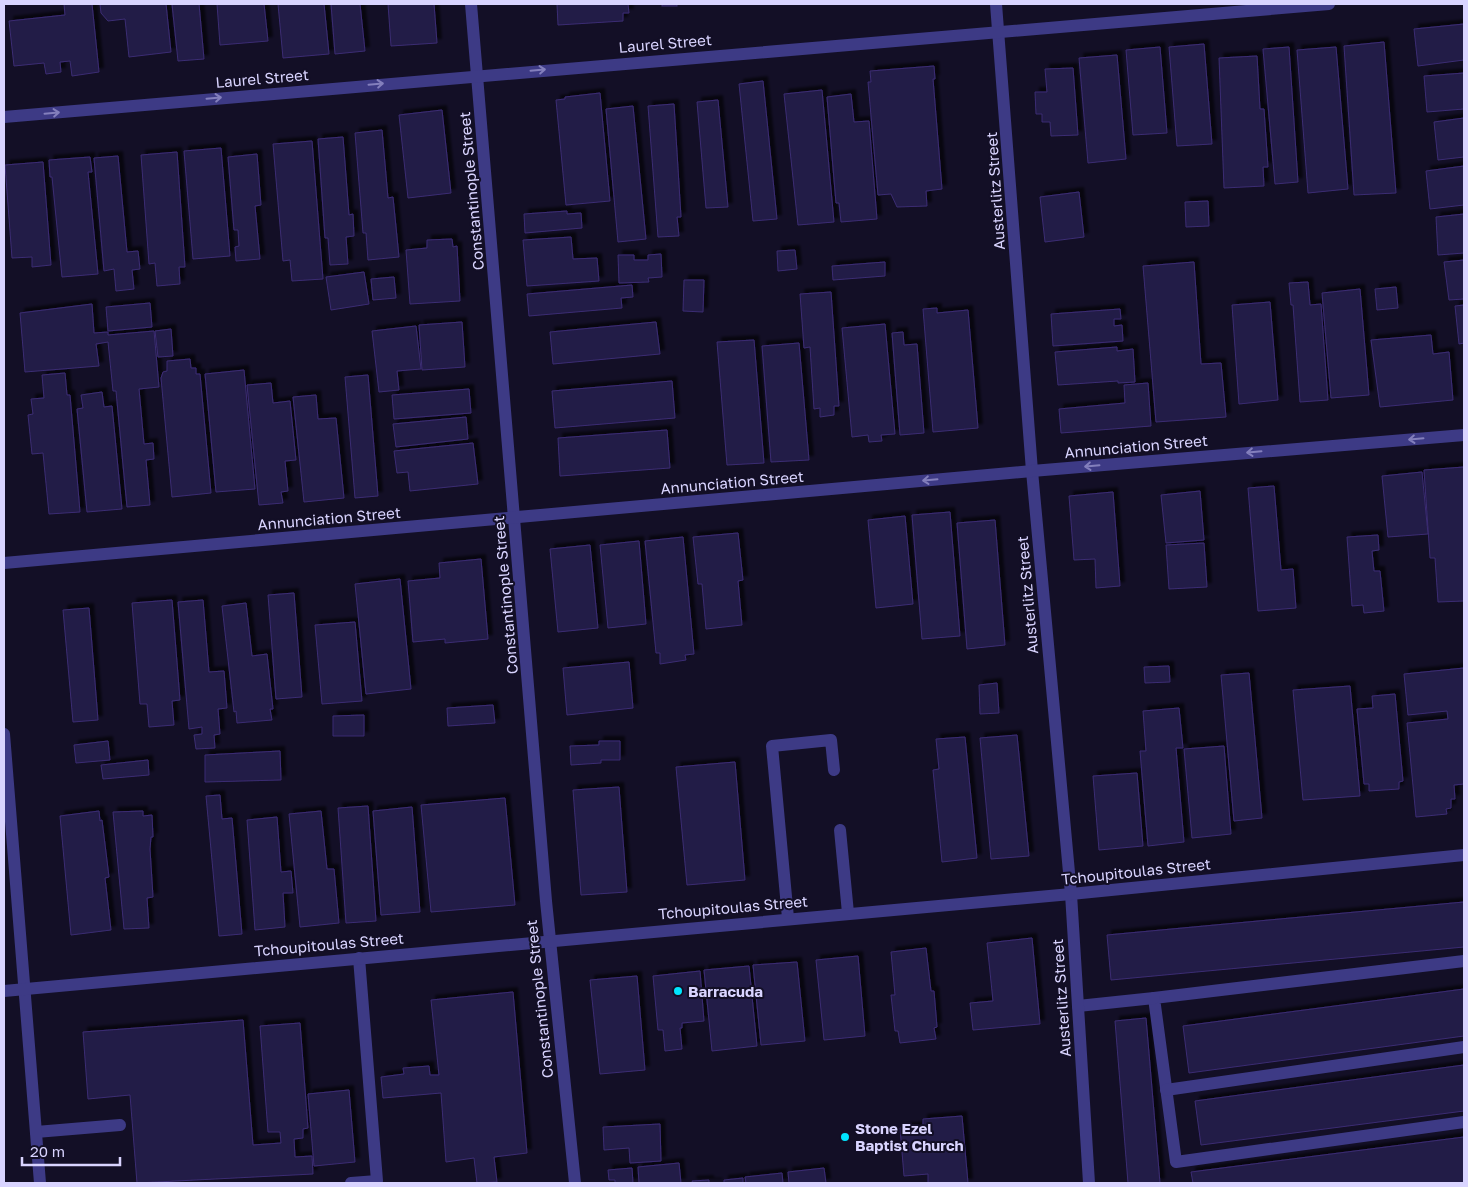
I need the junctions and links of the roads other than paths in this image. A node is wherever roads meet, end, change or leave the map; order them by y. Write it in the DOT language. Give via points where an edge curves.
graph roads {
  1 [pos="471,4"];
  2 [pos="996,4"];
  3 [pos="1329,4"];
  4 [pos="999,30"];
  5 [pos="478,75"];
  6 [pos="4,117"];
  7 [pos="1464,435"];
  8 [pos="1032,471"];
  9 [pos="514,518"];
  10 [pos="4,564"];
  11 [pos="4,734"];
  12 [pos="834,770"];
  13 [pos="840,830"];
  14 [pos="1464,855"];
  15 [pos="1071,894"];
  16 [pos="848,913"];
  17 [pos="788,918"];
  18 [pos="550,940"];
  19 [pos="359,958"];
  20 [pos="1464,961"];
  21 [pos="26,989"];
  22 [pos="4,991"];
  23 [pos="1154,998"];
  24 [pos="1078,1006"];
  25 [pos="1464,1047"];
  26 [pos="1166,1090"];
  27 [pos="1464,1122"];
  28 [pos="120,1125"];
  29 [pos="36,1132"];
  30 [pos="40,1183"];
  31 [pos="351,1183"];
  32 [pos="575,1183"];
  33 [pos="1089,1183"];
  1 -- 5 [label="street, Constantinople Street"];
  2 -- 4 [label="street, Austerlitz Street"];
  3 -- 4 [label="street, Laurel Street"];
  5 -- 4 [label="street, Laurel Street, one-way"];
  4 -- 8 [label="street, Austerlitz Street"];
  6 -- 5 [label="street, Laurel Street, one-way"];
  5 -- 9 [label="street, Constantinople Street"];
  7 -- 8 [label="street, Annunciation Street, one-way"];
  8 -- 9 [label="street, Annunciation Street, one-way"];
  8 -- 15 [label="street, Austerlitz Street"];
  9 -- 10 [label="street, Annunciation Street"];
  9 -- 18 [label="street, Constantinople Street"];
  11 -- 21 [label="street"];
  12 -- 17 [label="street" via="831,740 772,746"];
  13 -- 16 [label="street"];
  14 -- 15 [label="street, Tchoupitoulas Street"];
  15 -- 16 [label="street, Tchoupitoulas Street"];
  15 -- 24 [label="street, Austerlitz Street"];
  16 -- 17 [label="street, Tchoupitoulas Street"];
  17 -- 18 [label="street, Tchoupitoulas Street"];
  18 -- 19 [label="street, Tchoupitoulas Street"];
  18 -- 32 [label="street, Constantinople Street"];
  19 -- 21 [label="street, Tchoupitoulas Street"];
  19 -- 31 [label="street" via="377,1181"];
  20 -- 23 [label="street"];
  21 -- 22 [label="street, Tchoupitoulas Street"];
  21 -- 29 [label="street"];
  23 -- 24 [label="street"];
  23 -- 26 [label="street"];
  24 -- 33 [label="street, Austerlitz Street"];
  25 -- 26 [label="street"];
  26 -- 27 [label="street" via="1176,1162"];
  28 -- 29 [label="street"];
  29 -- 30 [label="street"];
}
